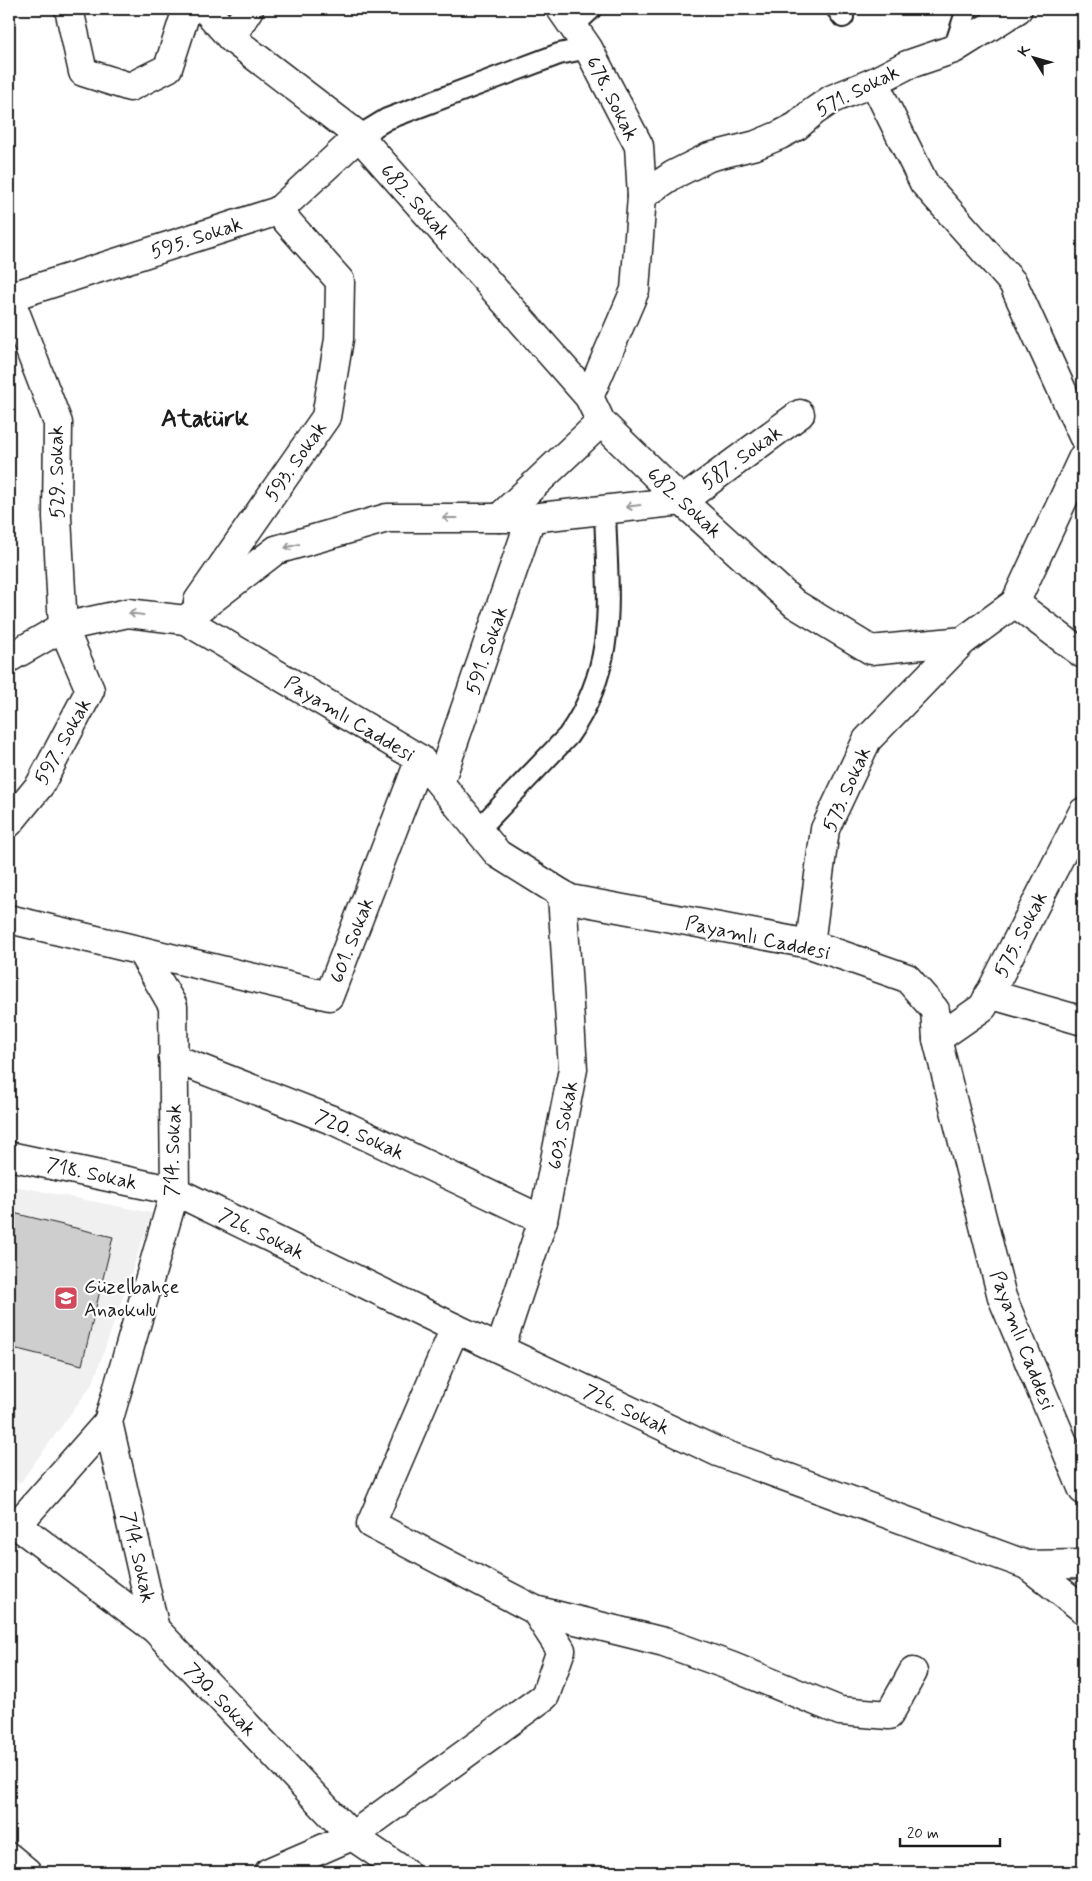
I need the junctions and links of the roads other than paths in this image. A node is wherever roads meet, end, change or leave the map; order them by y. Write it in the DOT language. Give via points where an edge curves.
graph roads {
  1 [pos="69,9"];
  2 [pos="187,9"];
  3 [pos="205,9"];
  4 [pos="249,9"];
  5 [pos="967,9"];
  6 [pos="1018,9"];
  7 [pos="578,23"];
  8 [pos="231,38"];
  9 [pos="954,49"];
  10 [pos="874,82"];
  11 [pos="362,140"];
  12 [pos="642,196"];
  13 [pos="278,211"];
  14 [pos="9,296"];
  15 [pos="589,397"];
  16 [pos="800,414"];
  17 [pos="601,422"];
  18 [pos="1083,436"];
  19 [pos="1083,457"];
  20 [pos="682,501"];
  21 [pos="605,510"];
  22 [pos="499,518"];
  23 [pos="531,518"];
  24 [pos="1015,603"];
  25 [pos="185,620"];
  26 [pos="63,627"];
  27 [pos="964,641"];
  28 [pos="1083,654"];
  29 [pos="9,658"];
  30 [pos="420,759"];
  31 [pos="440,782"];
  32 [pos="1083,812"];
  33 [pos="9,823"];
  34 [pos="478,830"];
  35 [pos="562,894"];
  36 [pos="9,919"];
  37 [pos="810,944"];
  38 [pos="141,951"];
  39 [pos="989,994"];
  40 [pos="1083,1021"];
  41 [pos="937,1039"];
  42 [pos="173,1058"];
  43 [pos="9,1156"];
  44 [pos="175,1191"];
  45 [pos="542,1220"];
  46 [pos="455,1328"];
  47 [pos="500,1349"];
  48 [pos="108,1422"];
  49 [pos="1083,1490"];
  50 [pos="13,1522"];
  51 [pos="1083,1564"];
  52 [pos="1027,1565"];
  53 [pos="1083,1609"];
  54 [pos="535,1610"];
  55 [pos="155,1629"];
  56 [pos="913,1672"];
  57 [pos="352,1836"];
  58 [pos="269,1872"];
  59 [pos="405,1872"];
  1 -- 2 [label="street" via="83,72 130,87 168,68"];
  3 -- 8 [label="street, 682. Sokak"];
  4 -- 8 [label="street"];
  5 -- 9 [label="lane"];
  6 -- 9 [label="street, 571. Sokak"];
  7 -- 11 [label="lane" via="559,54 386,119"];
  7 -- 12 [label="street, 678. Sokak" via="638,146"];
  8 -- 11 [label="street, 682. Sokak"];
  9 -- 10 [label="street, 571. Sokak" via="907,65"];
  10 -- 12 [label="street, 571. Sokak" via="832,99 780,135 709,157 673,175"];
  10 -- 18 [label="street" via="924,183 1013,282"];
  11 -- 13 [label="street, 595. Sokak"];
  11 -- 15 [label="street, 682. Sokak"];
  12 -- 15 [label="street, 678. Sokak" via="635,290"];
  13 -- 14 [label="street, 595. Sokak"];
  13 -- 25 [label="street, 593. Sokak" via="340,282 339,339 326,417"];
  14 -- 26 [label="street, 529. Sokak" via="58,423 57,517"];
  15 -- 17 [label="street, 682. Sokak"];
  16 -- 20 [label="street, 587. Sokak"];
  17 -- 20 [label="street, 682. Sokak"];
  17 -- 22 [label="street"];
  19 -- 24 [label="street"];
  20 -- 21 [label="street, one-way"];
  20 -- 27 [label="street, 682. Sokak" via="795,604 871,650"];
  21 -- 23 [label="street"];
  21 -- 34 [label="lane" via="608,622 596,684 580,719 568,736"];
  22 -- 23 [label="street"];
  22 -- 25 [label="street, one-way" via="387,518 276,550"];
  23 -- 31 [label="street, 591. Sokak"];
  24 -- 27 [label="street"];
  24 -- 28 [label="street"];
  25 -- 26 [label="street, one-way" via="128,613"];
  25 -- 30 [label="street, Payamlı Caddesi"];
  26 -- 29 [label="street"];
  26 -- 33 [label="street, 597. Sokak" via="90,690 40,785"];
  27 -- 37 [label="street, 573. Sokak" via="867,740 824,829"];
  30 -- 31 [label="street, Payamlı Caddesi"];
  30 -- 38 [label="street, 601. Sokak" via="330,996"];
  31 -- 34 [label="street, Payamlı Caddesi"];
  32 -- 39 [label="street, 575. Sokak"];
  34 -- 35 [label="street, Payamlı Caddesi" via="498,854"];
  35 -- 37 [label="street, Payamlı Caddesi" via="570,899"];
  35 -- 45 [label="street, 603. Sokak" via="573,1068"];
  36 -- 38 [label="street"];
  37 -- 41 [label="street, Payamlı Caddesi" via="906,978 935,1010"];
  38 -- 42 [label="street, 714. Sokak" via="173,1006"];
  39 -- 40 [label="street"];
  39 -- 41 [label="street, 575. Sokak" via="982,1007"];
  41 -- 49 [label="street, Payamlı Caddesi" via="1002,1297"];
  42 -- 44 [label="street, 714. Sokak"];
  42 -- 45 [label="street, 720. Sokak" via="337,1122"];
  43 -- 44 [label="street, 718. Sokak"];
  44 -- 46 [label="street, 726. Sokak"];
  44 -- 48 [label="street, 714. Sokak"];
  45 -- 47 [label="street, 603. Sokak"];
  46 -- 47 [label="street, 726. Sokak"];
  46 -- 54 [label="street" via="370,1524"];
  47 -- 52 [label="street, 726. Sokak" via="718,1452"];
  48 -- 50 [label="street"];
  48 -- 55 [label="street, 714. Sokak"];
  50 -- 55 [label="street, 730. Sokak"];
  51 -- 52 [label="street"];
  52 -- 53 [label="street, 726. Sokak"];
  54 -- 56 [label="street" via="664,1642 840,1711 889,1715"];
  54 -- 57 [label="street" via="561,1650 545,1696"];
  55 -- 57 [label="street, 730. Sokak"];
  57 -- 58 [label="street"];
  57 -- 59 [label="street, 730. Sokak"];
}
